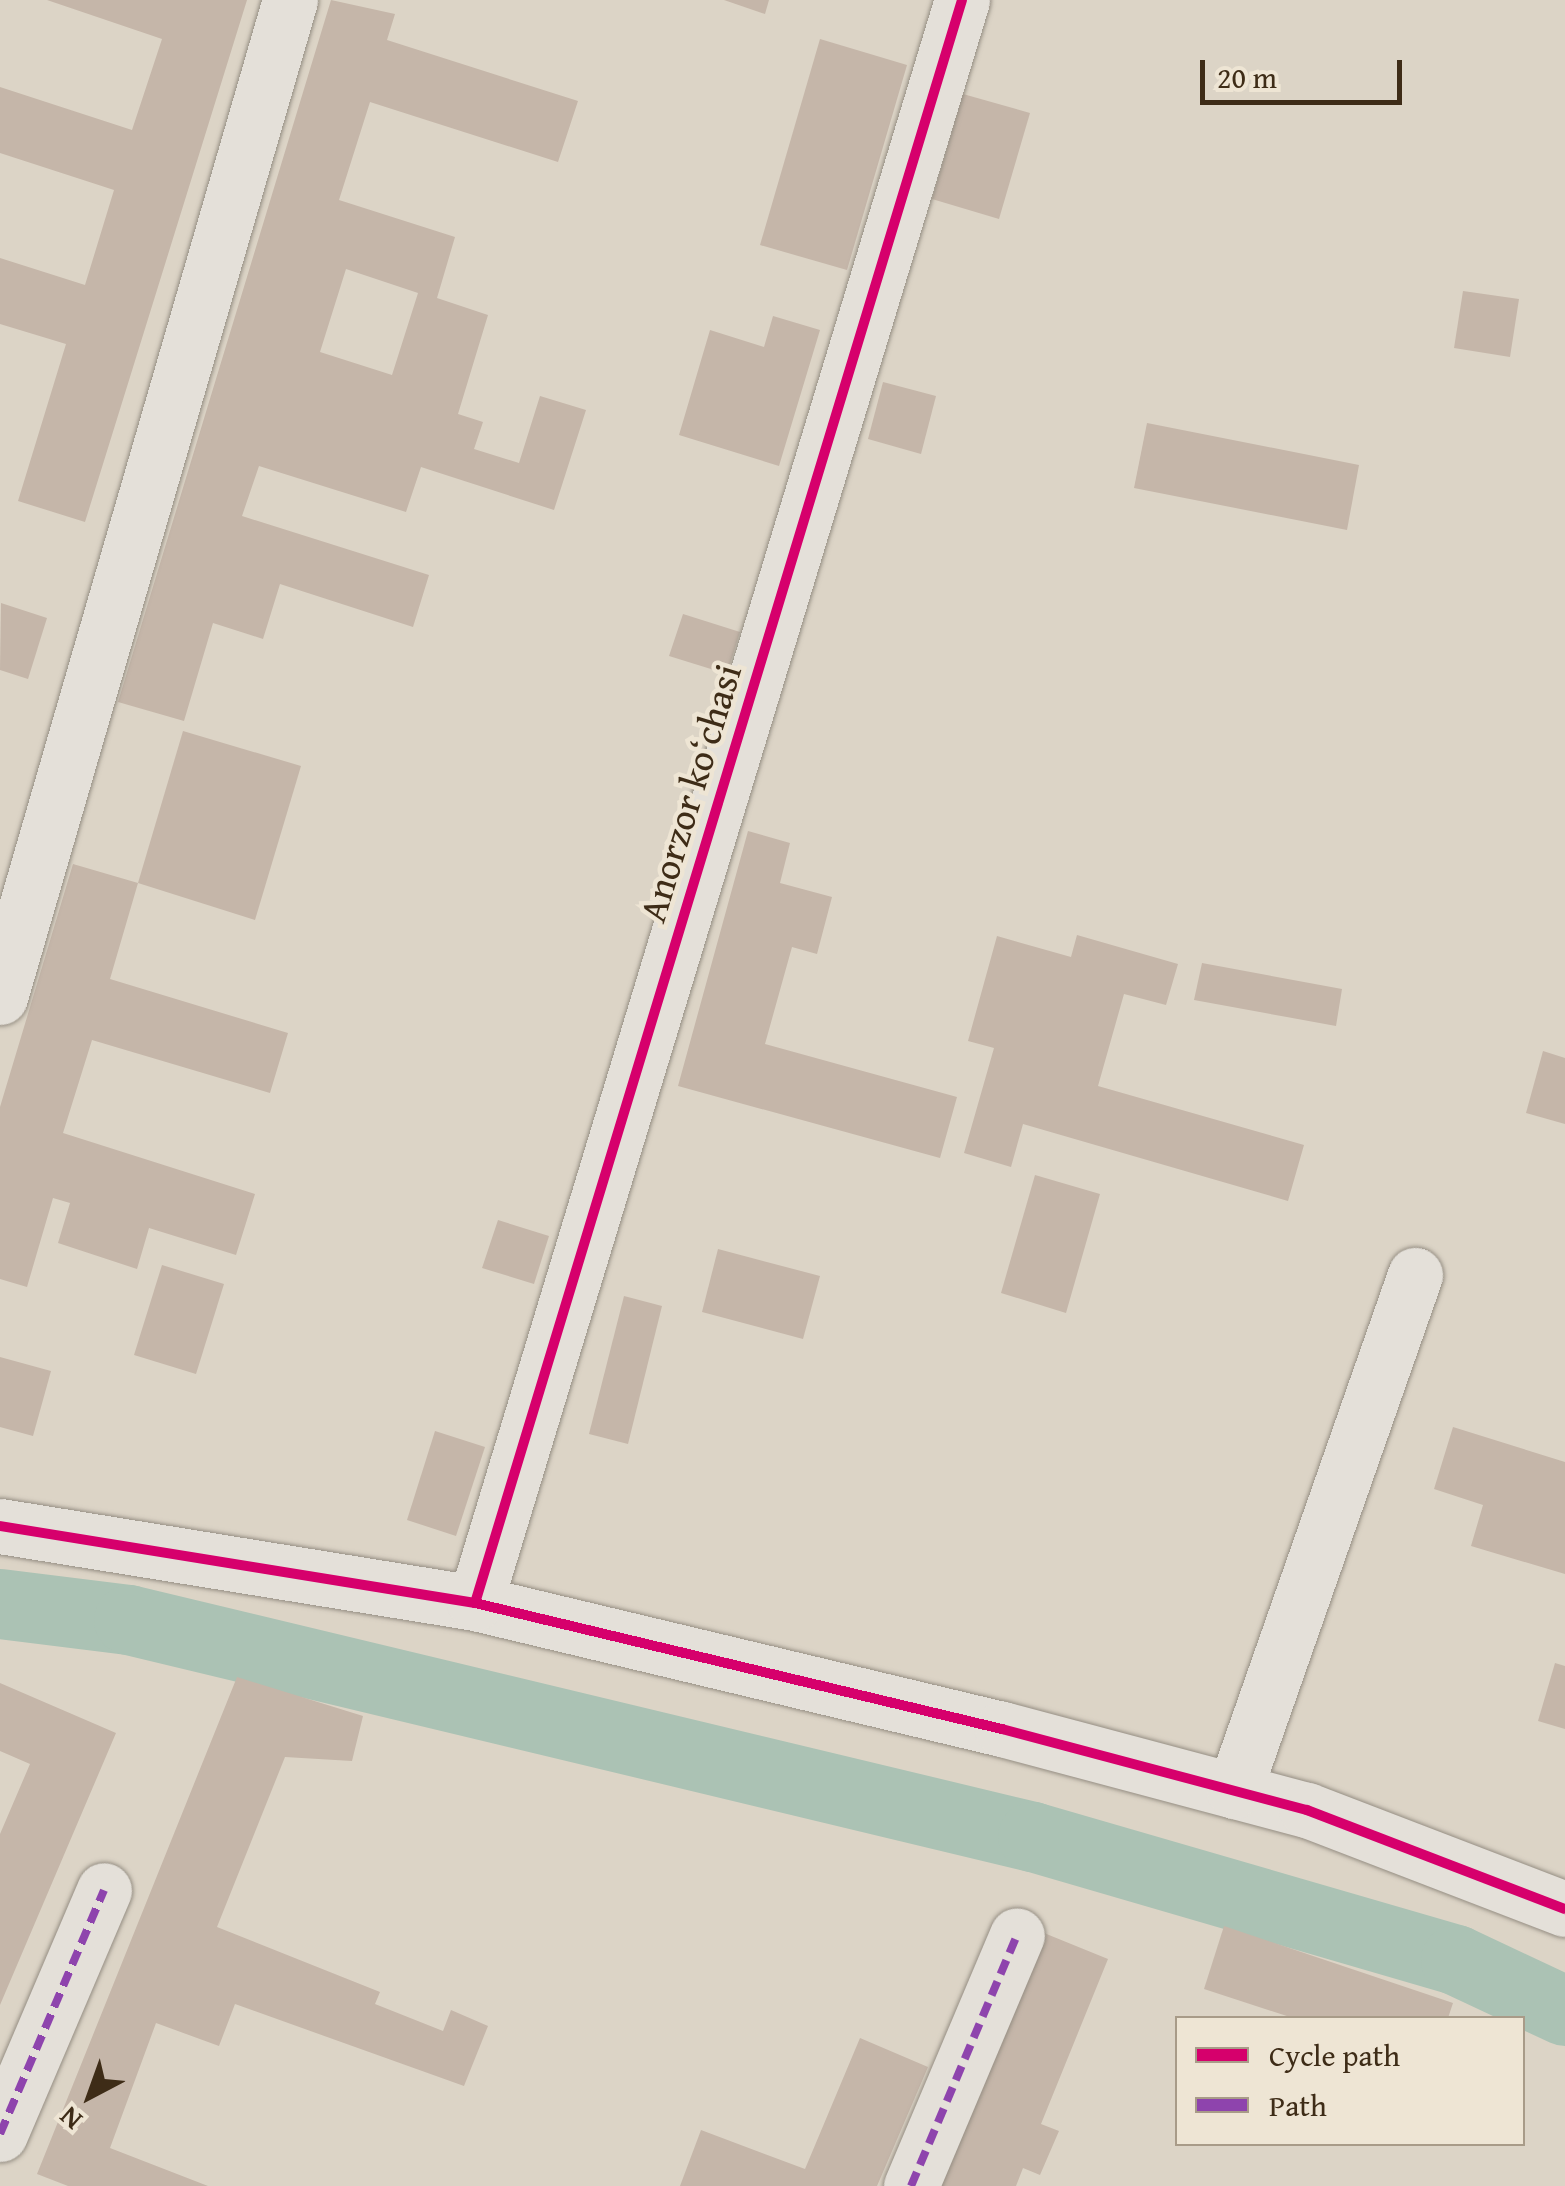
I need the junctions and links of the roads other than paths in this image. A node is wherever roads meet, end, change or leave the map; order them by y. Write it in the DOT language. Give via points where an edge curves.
graph roads {
  1 [pos="290,0"];
  2 [pos="962,0"];
  3 [pos="0,997"];
  4 [pos="1414,1275"];
  5 [pos="0,1526"];
  6 [pos="475,1603"];
  7 [pos="1234,1791"];
  8 [pos="104,1890"];
  9 [pos="1565,1909"];
  10 [pos="1017,1936"];
  11 [pos="0,2134"];
  12 [pos="910,2186"];
  1 -- 3 [label="street"];
  2 -- 6 [label="street, Anorzor koʻchasi"];
  4 -- 7 [label="street"];
  5 -- 6 [label="street"];
  6 -- 7 [label="street"];
  7 -- 9 [label="street"];
  8 -- 11 [label="street"];
  10 -- 12 [label="street"];
}
